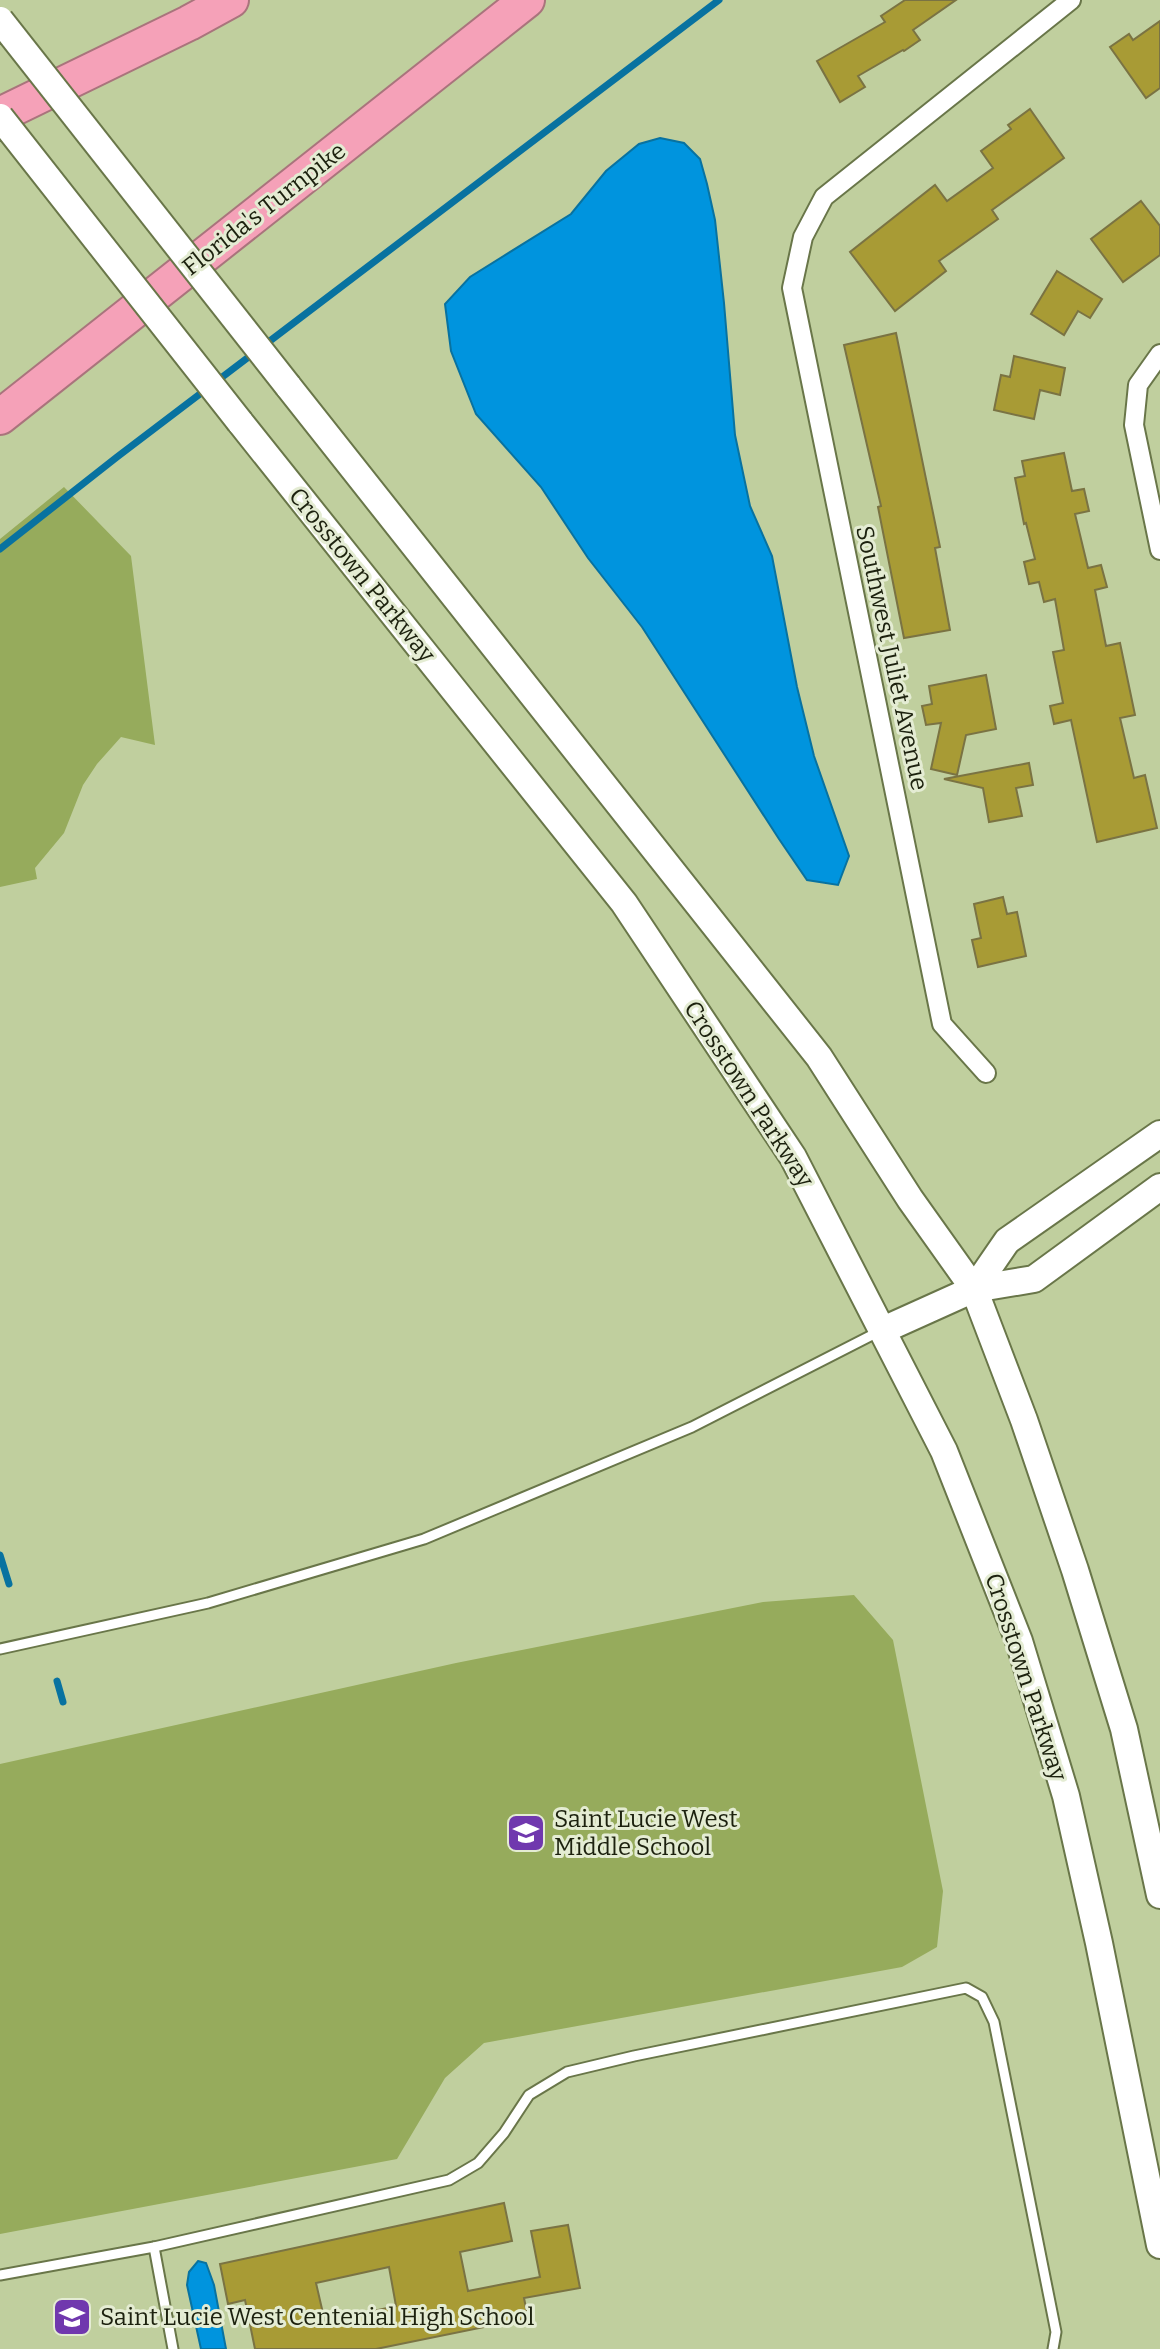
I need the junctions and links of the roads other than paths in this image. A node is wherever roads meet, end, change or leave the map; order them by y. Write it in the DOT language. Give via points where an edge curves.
graph roads {
  1 [pos="231,0"];
  2 [pos="527,0"];
  3 [pos="1071,0"];
  4 [pos="0,20"];
  5 [pos="0,116"];
  6 [pos="1160,354"];
  7 [pos="0,417"];
  8 [pos="1160,550"];
  9 [pos="986,1073"];
  10 [pos="1160,1134"];
  11 [pos="1160,1187"];
  12 [pos="974,1289"];
  13 [pos="883,1330"];
  14 [pos="0,1649"];
  15 [pos="1160,1895"];
  16 [pos="1160,2245"];
  17 [pos="154,2247"];
  18 [pos="0,2275"];
  19 [pos="173,2349"];
  20 [pos="1053,2349"];
  1 -- 5 [label="highway"];
  2 -- 7 [label="highway, Florida's Turnpike"];
  3 -- 9 [label="street, Southwest Juliet Avenue" via="824,197 803,237 792,288 942,1024"];
  4 -- 12 [label="main road, bridge" via="819,1057"];
  5 -- 13 [label="main road, Crosstown Parkway, bridge" via="624,903 793,1157"];
  6 -- 8 [label="street" via="1138,385 1134,425"];
  10 -- 12 [label="main road" via="1007,1241"];
  11 -- 12 [label="main road" via="1034,1279"];
  12 -- 13 [label="main road"];
  12 -- 15 [label="main road" via="1024,1420 1124,1729"];
  13 -- 14 [label="lane" via="692,1427 424,1539 208,1603"];
  13 -- 16 [label="main road, Crosstown Parkway" via="944,1451 1019,1641 1066,1796"];
  17 -- 18 [label="lane"];
  17 -- 19 [label="lane"];
  17 -- 20 [label="lane" via="449,2180 478,2163 529,2095 567,2072 966,1988 982,1997 994,2022 1056,2332"];
}
